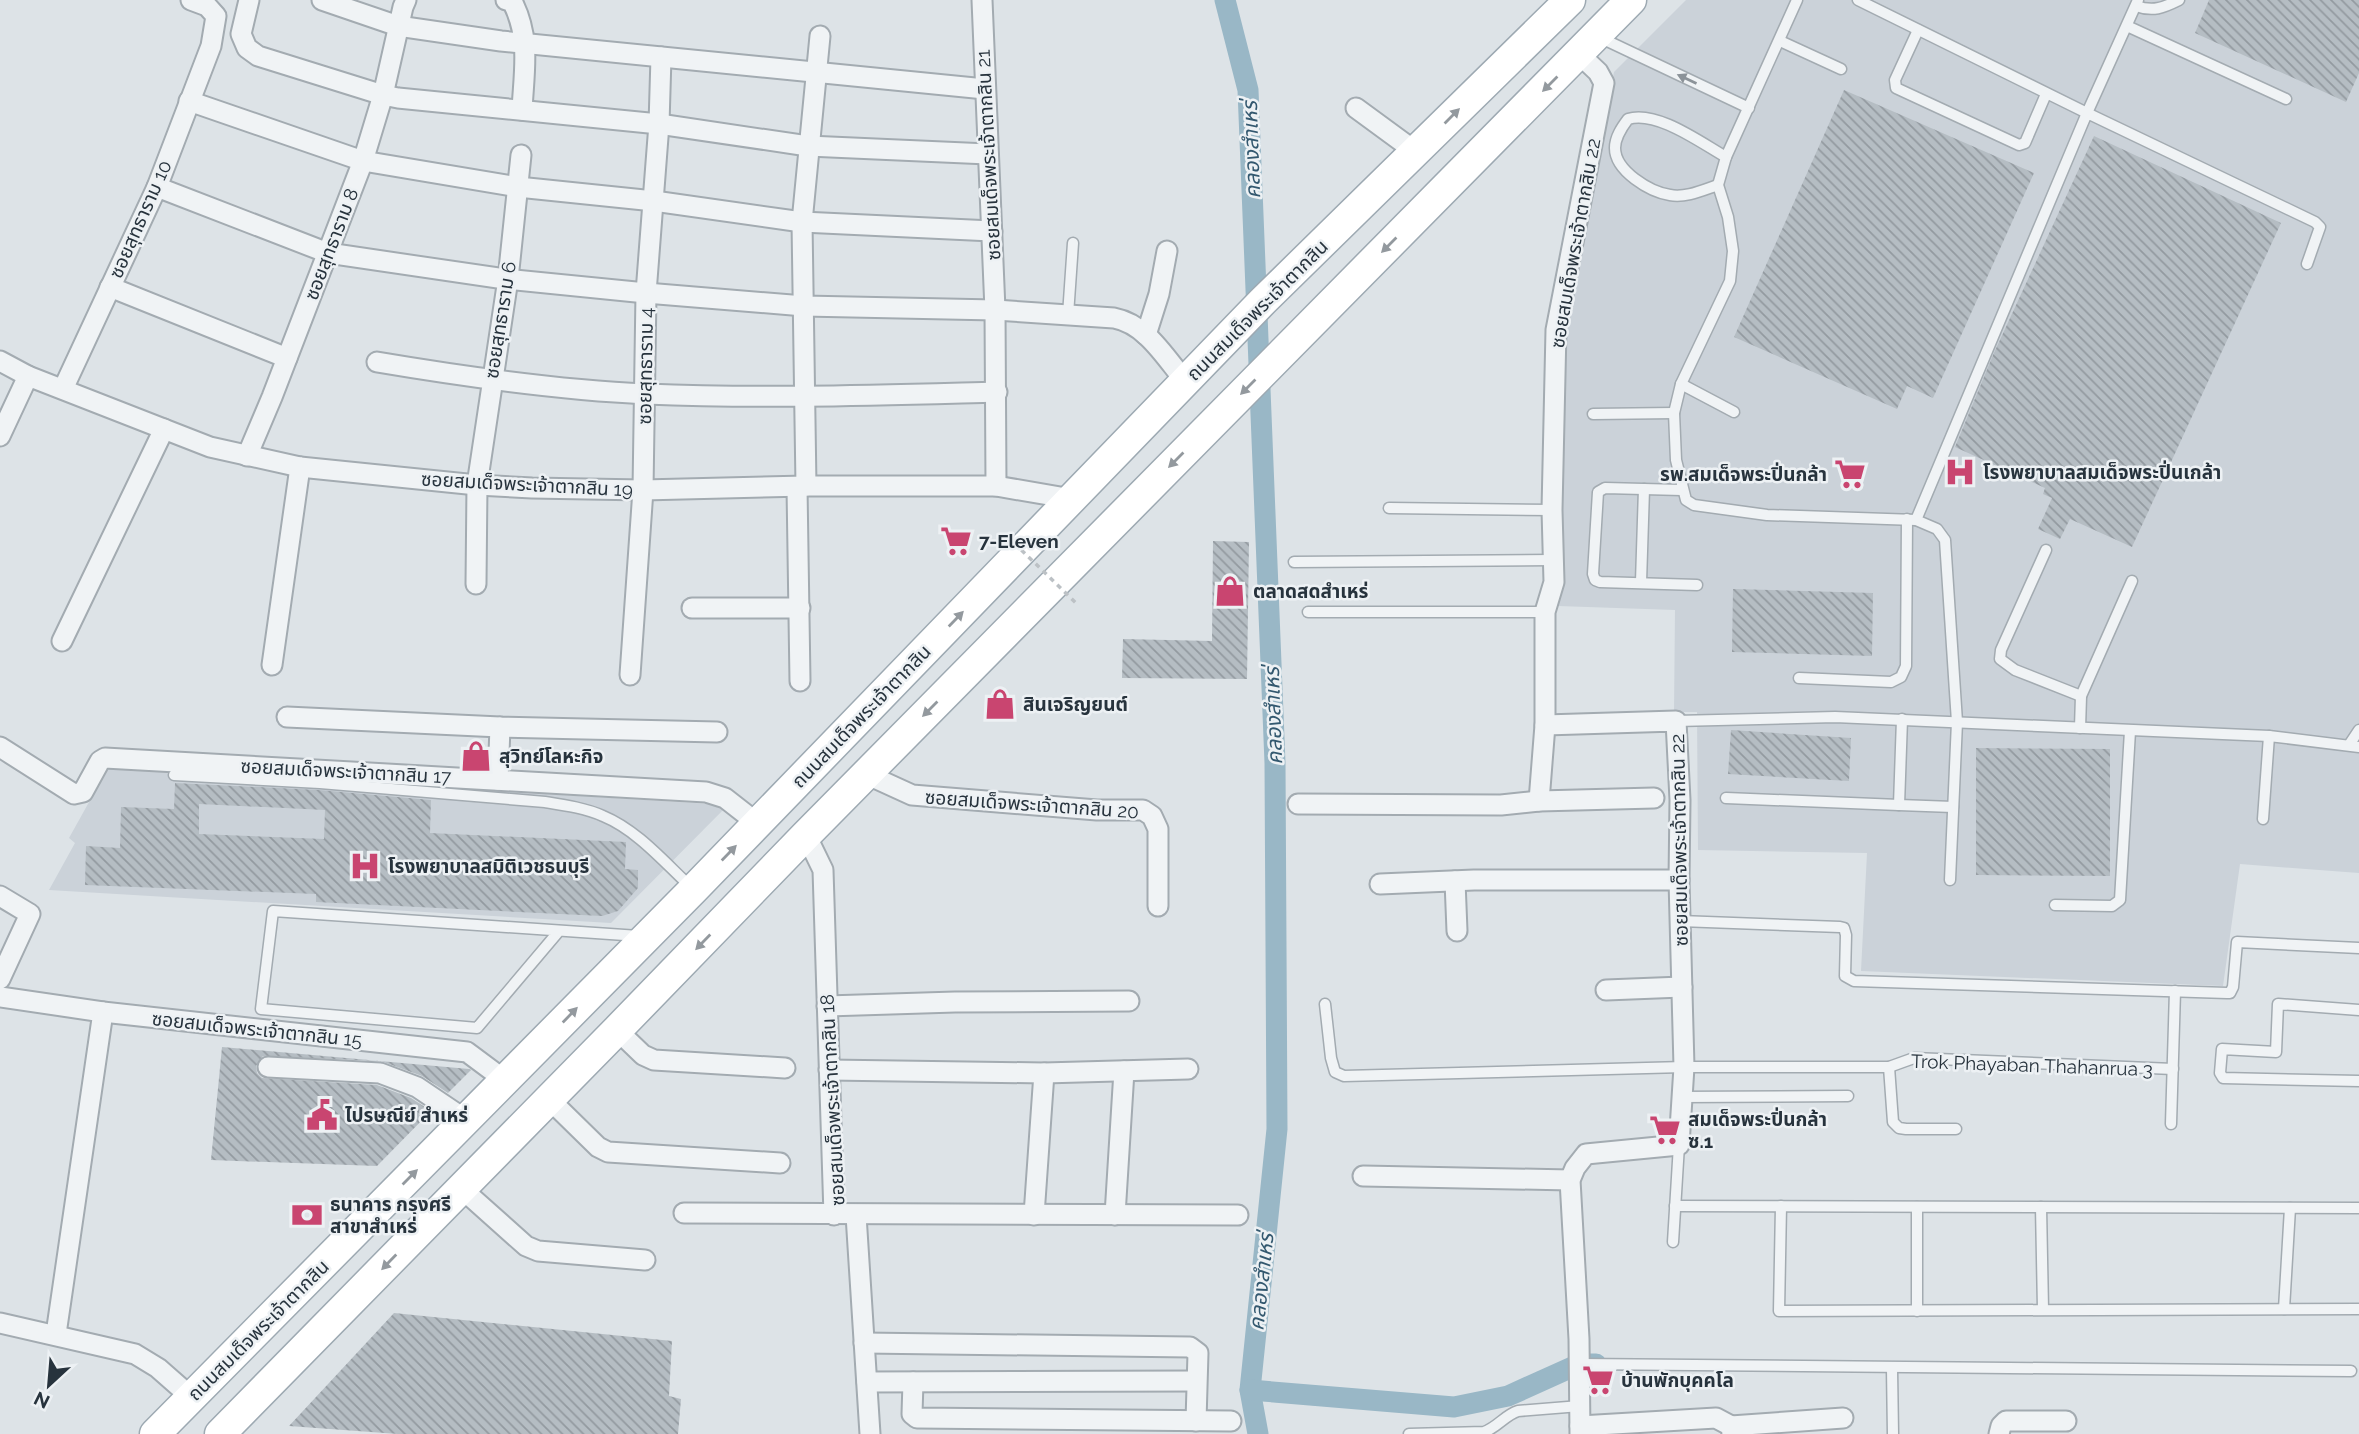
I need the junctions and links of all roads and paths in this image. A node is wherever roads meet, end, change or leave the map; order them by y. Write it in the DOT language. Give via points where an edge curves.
graph roads {
  1 [pos="191,0"];
  2 [pos="249,0"];
  3 [pos="322,0"];
  4 [pos="406,0"];
  5 [pos="506,0"];
  6 [pos="512,0"];
  7 [pos="982,0"];
  8 [pos="1570,0"];
  9 [pos="1631,0"];
  10 [pos="1797,0"];
  11 [pos="1858,0"];
  12 [pos="2179,0"];
  13 [pos="2137,3"];
  14 [pos="398,26"];
  15 [pos="2127,26"];
  16 [pos="1918,30"];
  17 [pos="820,36"];
  18 [pos="1780,41"];
  19 [pos="526,42"];
  20 [pos="1588,45"];
  21 [pos="661,57"];
  22 [pos="1841,69"];
  23 [pos="817,73"];
  24 [pos="985,89"];
  25 [pos="2046,94"];
  26 [pos="383,95"];
  27 [pos="2286,99"];
  28 [pos="189,101"];
  29 [pos="1356,108"];
  30 [pos="1749,108"];
  31 [pos="522,110"];
  32 [pos="2087,113"];
  33 [pos="659,124"];
  34 [pos="808,146"];
  35 [pos="1416,152"];
  36 [pos="988,154"];
  37 [pos="521,155"];
  38 [pos="1726,157"];
  39 [pos="363,161"];
  40 [pos="1718,185"];
  41 [pos="157,187"];
  42 [pos="518,187"];
  43 [pos="654,201"];
  44 [pos="802,222"];
  45 [pos="992,231"];
  46 [pos="1073,243"];
  47 [pos="1167,251"];
  48 [pos="328,253"];
  49 [pos="2307,264"];
  50 [pos="508,279"];
  51 [pos="110,287"];
  52 [pos="646,293"];
  53 [pos="804,306"];
  54 [pos="995,310"];
  55 [pos="1068,315"];
  56 [pos="1146,335"];
  57 [pos="287,358"];
  58 [pos="0,361"];
  59 [pos="377,362"];
  60 [pos="28,376"];
  61 [pos="491,381"];
  62 [pos="1185,381"];
  63 [pos="1681,384"];
  64 [pos="63,389"];
  65 [pos="997,392"];
  66 [pos="645,394"];
  67 [pos="805,396"];
  68 [pos="1734,412"];
  69 [pos="1674,413"];
  70 [pos="1593,414"];
  71 [pos="164,429"];
  72 [pos="0,436"];
  73 [pos="247,456"];
  74 [pos="300,467"];
  75 [pos="477,485"];
  76 [pos="996,486"];
  77 [pos="802,487"];
  78 [pos="1644,489"];
  79 [pos="643,490"];
  80 [pos="1682,490"];
  81 [pos="1072,499"];
  82 [pos="1389,508"];
  83 [pos="1552,510"];
  84 [pos="1912,520"];
  85 [pos="1007,536"];
  86 [pos="2046,550"];
  87 [pos="1553,560"];
  88 [pos="1294,562"];
  89 [pos="2132,581"];
  90 [pos="1641,582"];
  91 [pos="476,584"];
  92 [pos="1697,585"];
  93 [pos="1076,603"];
  94 [pos="692,608"];
  95 [pos="800,608"];
  96 [pos="1308,612"];
  97 [pos="1545,612"];
  98 [pos="62,641"];
  99 [pos="272,665"];
  100 [pos="630,675"];
  101 [pos="1799,678"];
  102 [pos="800,681"];
  103 [pos="2081,696"];
  104 [pos="287,717"];
  105 [pos="1902,719"];
  106 [pos="1676,721"];
  107 [pos="1957,722"];
  108 [pos="1545,725"];
  109 [pos="500,727"];
  110 [pos="2080,728"];
  111 [pos="2359,730"];
  112 [pos="2130,731"];
  113 [pos="717,732"];
  114 [pos="2269,736"];
  115 [pos="2354,746"];
  116 [pos="0,747"];
  117 [pos="174,775"];
  118 [pos="866,775"];
  119 [pos="498,780"];
  120 [pos="1654,798"];
  121 [pos="1726,798"];
  122 [pos="1539,801"];
  123 [pos="1298,804"];
  124 [pos="1899,805"];
  125 [pos="1953,807"];
  126 [pos="2263,819"];
  127 [pos="757,823"];
  128 [pos="806,835"];
  129 [pos="1679,880"];
  130 [pos="1950,880"];
  131 [pos="1455,881"];
  132 [pos="1380,884"];
  133 [pos="694,890"];
  134 [pos="0,896"];
  135 [pos="2055,905"];
  136 [pos="1158,906"];
  137 [pos="1680,921"];
  138 [pos="559,931"];
  139 [pos="1457,932"];
  140 [pos="647,937"];
  141 [pos="2359,947"];
  142 [pos="0,979"];
  143 [pos="1682,987"];
  144 [pos="1606,990"];
  145 [pos="2175,991"];
  146 [pos="0,997"];
  147 [pos="1129,1001"];
  148 [pos="1325,1004"];
  149 [pos="827,1006"];
  150 [pos="2359,1010"];
  151 [pos="103,1013"];
  152 [pos="617,1030"];
  153 [pos="530,1056"];
  154 [pos="268,1067"];
  155 [pos="1684,1067"];
  156 [pos="1889,1067"];
  157 [pos="785,1068"];
  158 [pos="1188,1069"];
  159 [pos="2173,1069"];
  160 [pos="829,1070"];
  161 [pos="1124,1071"];
  162 [pos="1044,1073"];
  163 [pos="506,1080"];
  164 [pos="2359,1081"];
  165 [pos="556,1092"];
  166 [pos="1849,1096"];
  167 [pos="1681,1097"];
  168 [pos="471,1115"];
  169 [pos="2171,1124"];
  170 [pos="1956,1129"];
  171 [pos="509,1140"];
  172 [pos="1679,1145"];
  173 [pos="780,1163"];
  174 [pos="1363,1176"];
  175 [pos="1570,1180"];
  176 [pos="461,1188"];
  177 [pos="1675,1206"];
  178 [pos="1781,1206"];
  179 [pos="1917,1207"];
  180 [pos="2042,1207"];
  181 [pos="2290,1208"];
  182 [pos="2359,1208"];
  183 [pos="684,1213"];
  184 [pos="834,1214"];
  185 [pos="856,1215"];
  186 [pos="1034,1215"];
  187 [pos="1115,1215"];
  188 [pos="1238,1215"];
  189 [pos="1673,1242"];
  190 [pos="645,1260"];
  191 [pos="2284,1309"];
  192 [pos="2359,1309"];
  193 [pos="2043,1310"];
  194 [pos="1917,1311"];
  195 [pos="0,1323"];
  196 [pos="56,1334"];
  197 [pos="864,1343"];
  198 [pos="1579,1364"];
  199 [pos="1892,1368"];
  200 [pos="2351,1371"];
  201 [pos="1195,1381"];
  202 [pos="867,1382"];
  203 [pos="913,1382"];
  204 [pos="191,1397"];
  205 [pos="1843,1418"];
  206 [pos="1195,1421"];
  207 [pos="1231,1421"];
  208 [pos="2066,1421"];
  209 [pos="1580,1422"];
  210 [pos="1731,1430"];
  211 [pos="155,1434"];
  212 [pos="220,1434"];
  213 [pos="870,1434"];
  214 [pos="1409,1434"];
  215 [pos="1893,1434"];
  216 [pos="1999,1434"];
  1 -- 28 [label="street, ซอยสุทธาราม 10" via="207,6 216,16 211,46"];
  2 -- 26 [label="street" via="240,34 258,56"];
  3 -- 14 [label="street"];
  4 -- 14 [label="street, ซอยสุทธาราม 8"];
  5 -- 6 [label="street"];
  6 -- 19 [label="street"];
  7 -- 24 [label="street, ซอยสมเด็จพระเจ้าตากสิน 21"];
  35 -- 8 [label="main road, ถนนสมเด็จพระเจ้าตากสิน, one-way"];
  9 -- 20 [label="main road"];
  10 -- 18 [label="lane"];
  11 -- 16 [label="lane"];
  12 -- 13 [label="lane" via="2148,10"];
  13 -- 15 [label="lane"];
  14 -- 19 [label="street"];
  14 -- 26 [label="street, ซอยสุทธาราม 8"];
  15 -- 27 [label="lane"];
  15 -- 32 [label="lane"];
  16 -- 25 [label="lane"];
  16 -- 25 [label="lane" via="1895,80 1896,88 2020,145 2025,143"];
  17 -- 23 [label="street"];
  18 -- 22 [label="lane"];
  18 -- 30 [label="lane"];
  19 -- 21 [label="street"];
  19 -- 31 [label="street"];
  30 -- 20 [label="lane, one-way"];
  20 -- 83 [label="street, ซอยสมเด็จพระเจ้าตากสิน 22" via="1604,83 1556,330"];
  20 -- 118 [label="main road, one-way"];
  21 -- 23 [label="street"];
  21 -- 33 [label="street, ซอยสุทธาราม 4"];
  23 -- 24 [label="street"];
  23 -- 34 [label="street"];
  24 -- 36 [label="street, ซอยสมเด็จพระเจ้าตากสิน 21"];
  25 -- 32 [label="lane"];
  26 -- 31 [label="street"];
  26 -- 39 [label="street, ซอยสุทธาราม 8"];
  28 -- 39 [label="street"];
  28 -- 41 [label="street, ซอยสุทธาราม 10"];
  29 -- 35 [label="street"];
  30 -- 38 [label="lane"];
  31 -- 33 [label="street"];
  32 -- 49 [label="lane" via="2315,222 2319,234"];
  32 -- 84 [label="lane"];
  33 -- 34 [label="street"];
  33 -- 43 [label="street, ซอยสุทธาราม 4"];
  34 -- 36 [label="street"];
  34 -- 44 [label="street"];
  35 -- 62 [label="main road, ถนนสมเด็จพระเจ้าตากสิน"];
  36 -- 45 [label="street, ซอยสมเด็จพระเจ้าตากสิน 21"];
  37 -- 42 [label="street, ซอยสุทธาราม 6"];
  38 -- 40 [label="lane"];
  38 -- 40 [label="lane" via="1665,124 1637,116 1628,118 1616,141 1614,149 1622,166 1656,191 1683,195"];
  39 -- 42 [label="street"];
  39 -- 48 [label="street, ซอยสุทธาราม 8"];
  40 -- 63 [label="lane" via="1733,251 1730,281"];
  41 -- 48 [label="street"];
  41 -- 51 [label="street, ซอยสุทธาราม 10"];
  42 -- 43 [label="street"];
  42 -- 50 [label="street, ซอยสุทธาราม 6"];
  43 -- 44 [label="street"];
  43 -- 52 [label="street, ซอยสุทธาราม 4"];
  44 -- 45 [label="street"];
  44 -- 53 [label="street"];
  45 -- 54 [label="street, ซอยสมเด็จพระเจ้าตากสิน 21"];
  46 -- 55 [label="lane"];
  47 -- 56 [label="street"];
  48 -- 50 [label="street"];
  48 -- 57 [label="street, ซอยสุทธาราม 8"];
  50 -- 52 [label="street"];
  50 -- 61 [label="street, ซอยสุทธาราม 6"];
  51 -- 57 [label="street"];
  51 -- 64 [label="street, ซอยสุทธาราม 10"];
  52 -- 53 [label="street"];
  52 -- 66 [label="street, ซอยสุทธาราม 4"];
  53 -- 54 [label="street"];
  53 -- 67 [label="street"];
  54 -- 55 [label="street"];
  54 -- 65 [label="street, ซอยสมเด็จพระเจ้าตากสิน 21"];
  55 -- 56 [label="street" via="1128,321"];
  56 -- 62 [label="street"];
  57 -- 73 [label="street, ซอยสุทธาราม 8"];
  58 -- 60 [label="street, ซอยสมเด็จพระเจ้าตากสิน 19"];
  59 -- 61 [label="street"];
  60 -- 64 [label="street, ซอยสมเด็จพระเจ้าตากสิน 19"];
  60 -- 72 [label="street"];
  61 -- 66 [label="street"];
  61 -- 75 [label="street, ซอยสุทธาราม 6"];
  62 -- 81 [label="main road, ถนนสมเด็จพระเจ้าตากสิน"];
  63 -- 68 [label="lane"];
  63 -- 69 [label="lane"];
  64 -- 71 [label="street, ซอยสมเด็จพระเจ้าตากสิน 19"];
  65 -- 67 [label="street"];
  65 -- 76 [label="street, ซอยสมเด็จพระเจ้าตากสิน 21"];
  66 -- 67 [label="street"];
  66 -- 79 [label="street, ซอยสุทธาราม 4"];
  67 -- 77 [label="street"];
  69 -- 70 [label="lane"];
  69 -- 80 [label="lane"];
  71 -- 73 [label="street, ซอยสมเด็จพระเจ้าตากสิน 19"];
  71 -- 98 [label="street"];
  73 -- 74 [label="street, ซอยสมเด็จพระเจ้าตากสิน 19"];
  74 -- 75 [label="street, ซอยสมเด็จพระเจ้าตากสิน 19"];
  74 -- 99 [label="street"];
  75 -- 79 [label="street, ซอยสมเด็จพระเจ้าตากสิน 19"];
  75 -- 91 [label="street, ซอยสุทธาราม 6"];
  76 -- 77 [label="street, ซอยสมเด็จพระเจ้าตากสิน 19"];
  76 -- 81 [label="street, ซอยสมเด็จพระเจ้าตากสิน 19"];
  77 -- 79 [label="street, ซอยสมเด็จพระเจ้าตากสิน 19"];
  77 -- 95 [label="street"];
  78 -- 80 [label="lane"];
  78 -- 90 [label="lane"];
  78 -- 90 [label="lane" via="1605,488 1598,492 1592,574 1600,582"];
  79 -- 100 [label="street, ซอยสุทธาราม 4"];
  80 -- 84 [label="lane" via="1686,500 1710,509"];
  127 -- 81 [label="main road, ถนนสมเด็จพระเจ้าตากสิน, one-way"];
  82 -- 83 [label="lane"];
  83 -- 87 [label="street, ซอยสมเด็จพระเจ้าตากสิน 22"];
  84 -- 101 [label="lane" via="1906,666 1901,677 1891,682"];
  84 -- 107 [label="lane" via="1937,528 1945,540"];
  85 -- 93 [label="path, bridge"];
  86 -- 103 [label="lane" via="2000,659 2015,670"];
  87 -- 88 [label="lane"];
  87 -- 97 [label="street, ซอยสมเด็จพระเจ้าตากสิน 22" via="1554,582"];
  89 -- 103 [label="lane"];
  90 -- 92 [label="lane"];
  94 -- 95 [label="street"];
  95 -- 102 [label="street"];
  96 -- 97 [label="lane"];
  97 -- 108 [label="street, ซอยสมเด็จพระเจ้าตากสิน 22"];
  103 -- 110 [label="lane"];
  104 -- 109 [label="street"];
  105 -- 106 [label="lane"];
  105 -- 107 [label="lane"];
  105 -- 124 [label="lane"];
  106 -- 108 [label="street, ซอยสมเด็จพระเจ้าตากสิน 22"];
  106 -- 129 [label="street, ซอยสมเด็จพระเจ้าตากสิน 22"];
  107 -- 110 [label="lane"];
  107 -- 125 [label="lane"];
  108 -- 122 [label="street"];
  109 -- 113 [label="street"];
  109 -- 119 [label="street"];
  110 -- 112 [label="lane"];
  111 -- 115 [label="lane"];
  112 -- 114 [label="lane"];
  112 -- 135 [label="lane" via="2120,900 2112,906"];
  114 -- 115 [label="lane"];
  114 -- 126 [label="lane"];
  116 -- 119 [label="street, ซอยสมเด็จพระเจ้าตากสิน 17" via="74,794 83,792 105,758"];
  117 -- 133 [label="lane" via="320,783 576,808 603,816 634,834"];
  118 -- 128 [label="main road"];
  118 -- 136 [label="street, ซอยสมเด็จพระเจ้าตากสิน 20" via="912,795 1143,810 1158,829"];
  119 -- 127 [label="street, ซอยสมเด็จพระเจ้าตากสิน 17" via="706,792 725,798"];
  120 -- 122 [label="street"];
  121 -- 124 [label="lane"];
  122 -- 123 [label="street" via="1501,805"];
  124 -- 125 [label="lane"];
  125 -- 130 [label="lane"];
  133 -- 127 [label="main road, ถนนสมเด็จพระเจ้าตากสิน, one-way"];
  128 -- 149 [label="street, ซอยสมเด็จพระเจ้าตากสิน 18" via="823,870"];
  128 -- 152 [label="main road, one-way"];
  129 -- 131 [label="street"];
  129 -- 137 [label="street, ซอยสมเด็จพระเจ้าตากสิน 22"];
  131 -- 132 [label="street"];
  131 -- 139 [label="street"];
  133 -- 140 [label="main road, ถนนสมเด็จพระเจ้าตากสิน"];
  134 -- 142 [label="street" via="30,914"];
  137 -- 143 [label="street, ซอยสมเด็จพระเจ้าตากสิน 22"];
  137 -- 145 [label="lane" via="1840,927 1846,935 1844,970 1854,981"];
  138 -- 138 [label="lane" via="273,911 261,1009 477,1028"];
  138 -- 140 [label="lane"];
  153 -- 140 [label="main road, ถนนสมเด็จพระเจ้าตากสิน, one-way"];
  141 -- 145 [label="lane" via="2237,942 2230,993"];
  143 -- 144 [label="street"];
  143 -- 155 [label="street, ซอยสมเด็จพระเจ้าตากสิน 22"];
  145 -- 159 [label="lane"];
  146 -- 151 [label="street, ซอยสมเด็จพระเจ้าตากสิน 15"];
  147 -- 149 [label="street"];
  148 -- 155 [label="lane, Trok Phayaban Thahanrua 3" via="1331,1058 1335,1072 1344,1076"];
  149 -- 160 [label="street, ซอยสมเด็จพระเจ้าตากสิน 18"];
  150 -- 164 [label="lane" via="2278,1004 2276,1052 2222,1049 2220,1073 2223,1078"];
  151 -- 163 [label="street, ซอยสมเด็จพระเจ้าตากสิน 15" via="467,1052"];
  151 -- 196 [label="street"];
  152 -- 157 [label="street" via="654,1060"];
  152 -- 165 [label="main road"];
  153 -- 163 [label="main road, ถนนสมเด็จพระเจ้าตากสิน"];
  153 -- 165 [label="main road"];
  154 -- 168 [label="street" via="380,1073"];
  155 -- 156 [label="lane, Trok Phayaban Thahanrua 3"];
  155 -- 167 [label="street, ซอยสมเด็จพระเจ้าตากสิน 22"];
  156 -- 159 [label="lane, Trok Phayaban Thahanrua 3" via="1914,1058"];
  156 -- 170 [label="lane" via="1893,1122 1899,1128"];
  158 -- 161 [label="street"];
  159 -- 169 [label="lane"];
  160 -- 162 [label="street"];
  160 -- 184 [label="street, ซอยสมเด็จพระเจ้าตากสิน 18"];
  161 -- 162 [label="street"];
  161 -- 187 [label="street"];
  162 -- 186 [label="street"];
  163 -- 168 [label="main road, ถนนสมเด็จพระเจ้าตากสิน"];
  165 -- 171 [label="main road"];
  165 -- 173 [label="street" via="598,1147 608,1152"];
  166 -- 167 [label="lane"];
  167 -- 172 [label="street, ซอยสมเด็จพระเจ้าตากสิน 22"];
  168 -- 171 [label="main road"];
  204 -- 168 [label="main road, ถนนสมเด็จพระเจ้าตากสิน, one-way"];
  171 -- 176 [label="main road"];
  172 -- 175 [label="street" via="1586,1154"];
  172 -- 177 [label="lane"];
  174 -- 175 [label="street"];
  175 -- 198 [label="street"];
  176 -- 190 [label="street" via="526,1246 538,1251"];
  176 -- 212 [label="main road, one-way"];
  177 -- 178 [label="lane"];
  177 -- 189 [label="lane"];
  178 -- 179 [label="lane"];
  178 -- 194 [label="lane" via="1779,1311"];
  179 -- 180 [label="lane"];
  179 -- 194 [label="lane"];
  180 -- 181 [label="lane"];
  180 -- 193 [label="lane"];
  181 -- 182 [label="lane"];
  181 -- 191 [label="lane"];
  183 -- 184 [label="street"];
  184 -- 185 [label="street, ซอยสมเด็จพระเจ้าตากสิน 18"];
  185 -- 186 [label="street"];
  185 -- 197 [label="street, ซอยสมเด็จพระเจ้าตากสิน 18"];
  186 -- 187 [label="street"];
  187 -- 188 [label="street"];
  191 -- 192 [label="lane"];
  191 -- 193 [label="lane"];
  193 -- 194 [label="lane"];
  195 -- 196 [label="street"];
  196 -- 204 [label="street" via="135,1354"];
  197 -- 201 [label="street" via="1189,1347 1198,1353"];
  197 -- 202 [label="street, ซอยสมเด็จพระเจ้าตากสิน 18"];
  198 -- 199 [label="lane"];
  198 -- 209 [label="street"];
  199 -- 200 [label="lane"];
  199 -- 215 [label="lane"];
  201 -- 203 [label="street"];
  201 -- 206 [label="street"];
  202 -- 203 [label="street"];
  202 -- 213 [label="street, ซอยสมเด็จพระเจ้าตากสิน 18"];
  203 -- 206 [label="street" via="912,1414 917,1418"];
  204 -- 211 [label="main road, ถนนสมเด็จพระเจ้าตากสิน"];
  205 -- 210 [label="street"];
  206 -- 207 [label="street"];
  208 -- 216 [label="street" via="2006,1422"];
  209 -- 210 [label="street" via="1716,1418"];
  209 -- 214 [label="lane" via="1518,1411 1484,1432"];
}
